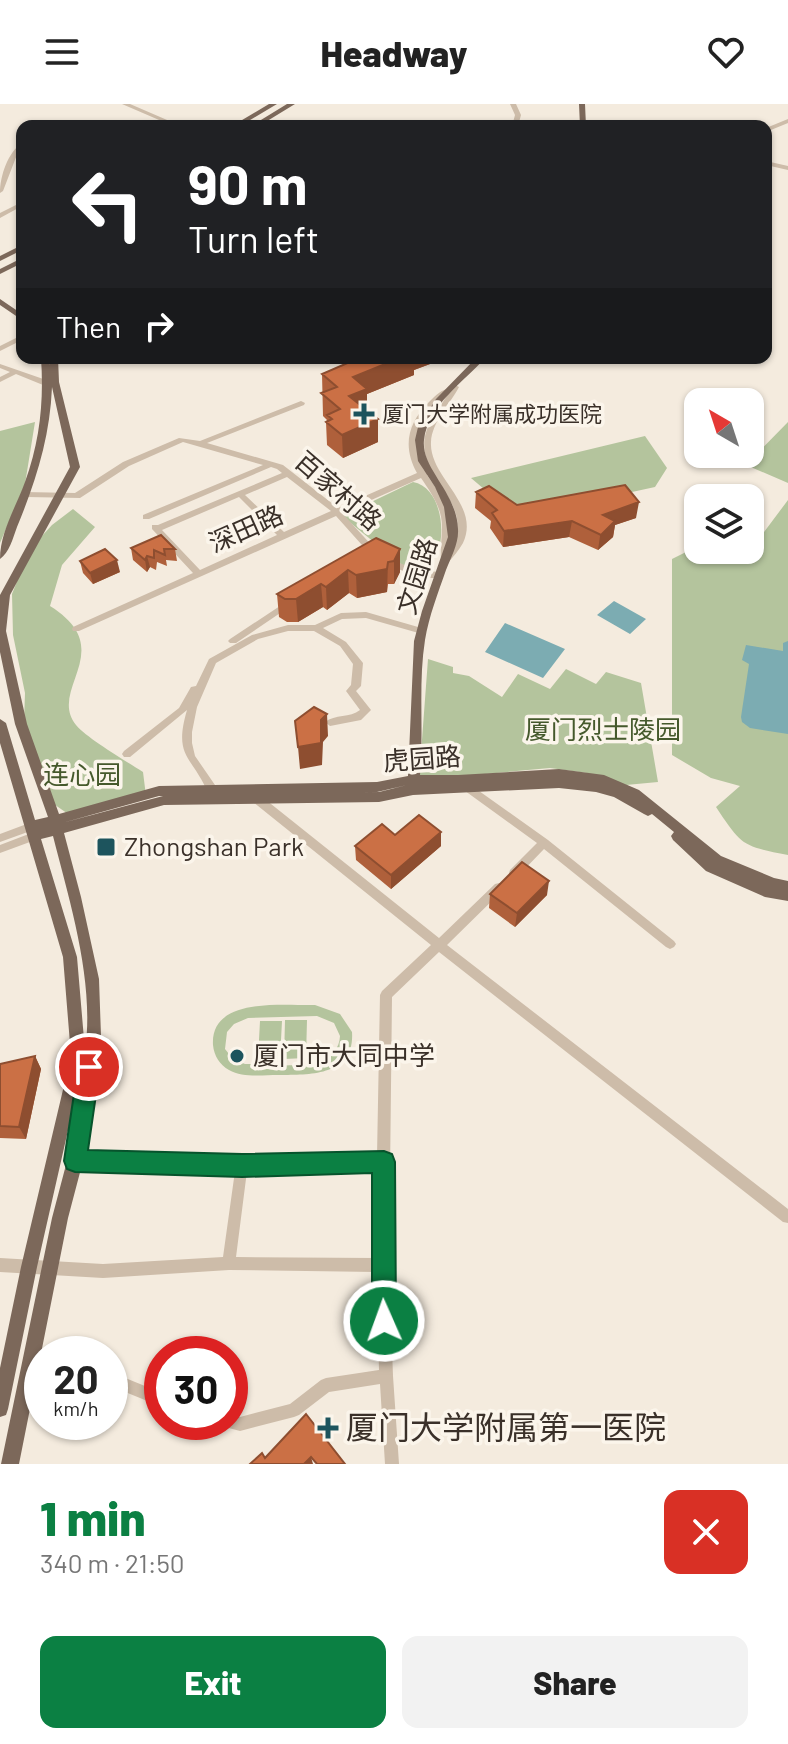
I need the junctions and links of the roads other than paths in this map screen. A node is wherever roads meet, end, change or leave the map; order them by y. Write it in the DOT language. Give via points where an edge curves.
graph roads {
  1 [pos="125,104"];
  2 [pos="274,104"];
  3 [pos="292,104"];
  4 [pos="157,119"];
  5 [pos="160,120"];
  6 [pos="246,120"];
  7 [pos="264,120"];
  8 [pos="16,150"];
  9 [pos="11,160"];
  10 [pos="16,160"];
  11 [pos="0,191"];
  12 [pos="0,301"];
  13 [pos="16,313"];
  14 [pos="45,364"];
  15 [pos="54,364"];
  16 [pos="475,364"];
  17 [pos="0,366"];
  18 [pos="15,372"];
  19 [pos="0,380"];
  20 [pos="46,383"];
  21 [pos="456,385"];
  22 [pos="301,403"];
  23 [pos="199,444"];
  24 [pos="271,464"];
  25 [pos="435,468"];
  26 [pos="289,473"];
  27 [pos="423,474"];
  28 [pos="27,494"];
  29 [pos="241,495"];
  30 [pos="58,496"];
  31 [pos="337,512"];
  32 [pos="146,517"];
  33 [pos="283,536"];
  34 [pos="376,555"];
  35 [pos="0,556"];
  36 [pos="365,561"];
  37 [pos="445,561"];
  38 [pos="199,574"];
  39 [pos="440,575"];
  40 [pos="294,599"];
  41 [pos="316,628"];
  42 [pos="76,629"];
  43 [pos="422,631"];
  44 [pos="330,722"];
  45 [pos="0,723"];
  46 [pos="127,754"];
  47 [pos="458,780"];
  48 [pos="413,784"];
  49 [pos="244,789"];
  50 [pos="471,789"];
  51 [pos="212,790"];
  52 [pos="255,798"];
  53 [pos="54,825"];
  54 [pos="33,831"];
  55 [pos="0,838"];
  56 [pos="544,843"];
  57 [pos="0,849"];
  58 [pos="788,886"];
  59 [pos="788,896"];
  60 [pos="670,944"];
  61 [pos="439,945"];
  62 [pos="75,1161"];
  63 [pos="384,1162"];
  64 [pos="242,1165"];
  65 [pos="788,1217"];
  66 [pos="229,1263"];
  67 [pos="0,1265"];
  68 [pos="382,1265"];
  69 [pos="29,1267"];
  70 [pos="50,1267"];
  71 [pos="7,1344"];
  72 [pos="386,1376"];
  73 [pos="0,1409"];
  74 [pos="248,1422"];
  75 [pos="10,1464"];
  76 [pos="392,1464"];
  1 -- 4 [label="street"];
  2 -- 6 [label="main road"];
  3 -- 7 [label="main road"];
  4 -- 5 [label="street"];
  8 -- 9 [label="street"];
  9 -- 10 [label="street"];
  9 -- 11 [label="street"];
  12 -- 13 [label="main road"];
  14 -- 20 [label="main road"];
  15 -- 30 [label="main road" via="75,467"];
  16 -- 21 [label="main road, 文园路"];
  17 -- 18 [label="street"];
  18 -- 19 [label="street"];
  18 -- 20 [label="street"];
  20 -- 28 [label="main road" via="45,433"];
  21 -- 25 [label="street" via="427,443"];
  21 -- 27 [label="street" via="434,399 415,428 412,454"];
  21 -- 37 [label="main road, 文园路" via="429,415 420,454 451,507 453,537"];
  22 -- 23 [label="street"];
  23 -- 24 [label="street, 百家村路"];
  23 -- 30 [label="street, 百家村路" via="182,440 126,464 77,496"];
  24 -- 26 [label="street, 百家村路"];
  24 -- 32 [label="street"];
  25 -- 27 [label="street, 深田路"];
  25 -- 37 [label="street" via="453,495 461,521 457,548"];
  26 -- 29 [label="street"];
  26 -- 31 [label="street, 百家村路"];
  27 -- 31 [label="street, 深田路"];
  27 -- 37 [label="street" via="444,508"];
  28 -- 30 [label="street, 百家村路"];
  28 -- 35 [label="main road"];
  29 -- 33 [label="street"];
  29 -- 38 [label="street" via="156,528"];
  30 -- 53 [label="main road" via="5,595 1,631 21,724"];
  31 -- 33 [label="street, 深田路"];
  31 -- 34 [label="street, 百家村路"];
  33 -- 38 [label="street, 深田路"];
  34 -- 36 [label="street"];
  34 -- 39 [label="street, 百家村路" via="416,573"];
  37 -- 39 [label="main road, 文园路"];
  38 -- 42 [label="street, 深田路"];
  39 -- 43 [label="main road, 文园路"];
  40 -- 46 [label="street" via="213,654 182,710"];
  41 -- 43 [label="street" via="341,616 366,615"];
  41 -- 44 [label="street" via="343,644 358,663 351,691 366,710 358,717"];
  41 -- 51 [label="street" via="288,628 255,637 212,661 186,727 187,748"];
  43 -- 48 [label="main road, 文园路"];
  45 -- 54 [label="main road"];
  47 -- 48 [label="main road, 虎园路"];
  47 -- 50 [label="street"];
  47 -- 58 [label="main road, 虎园路" via="559,774 604,780 635,793 717,860"];
  48 -- 49 [label="main road, 虎园路"];
  48 -- 50 [label="main road, 虎园路"];
  48 -- 52 [label="main road, 虎园路" via="379,797"];
  49 -- 51 [label="main road, 虎园路"];
  49 -- 52 [label="street"];
  50 -- 56 [label="street"];
  50 -- 59 [label="main road, 虎园路" via="559,783 618,794 650,812 710,867"];
  51 -- 53 [label="main road, 虎园路" via="159,791"];
  52 -- 53 [label="main road, 虎园路" via="164,800"];
  52 -- 61 [label="street"];
  53 -- 54 [label="main road, 虎园路"];
  53 -- 62 [label="main road" via="92,979 94,1036"];
  54 -- 55 [label="street"];
  54 -- 57 [label="street"];
  54 -- 69 [label="main road" via="70,957 78,1056"];
  56 -- 60 [label="street"];
  56 -- 61 [label="street"];
  61 -- 63 [label="street" via="386,995"];
  61 -- 65 [label="street"];
  62 -- 64 [label="street"];
  62 -- 70 [label="main road"];
  63 -- 64 [label="street"];
  63 -- 68 [label="street"];
  64 -- 66 [label="street"];
  66 -- 68 [label="street"];
  66 -- 70 [label="street" via="103,1271"];
  67 -- 69 [label="street"];
  68 -- 72 [label="street"];
  69 -- 70 [label="street"];
  69 -- 71 [label="main road"];
  70 -- 75 [label="main road"];
  71 -- 73 [label="main road"];
  72 -- 74 [label="street" via="326,1385 294,1410"];
  72 -- 76 [label="street"];
}
